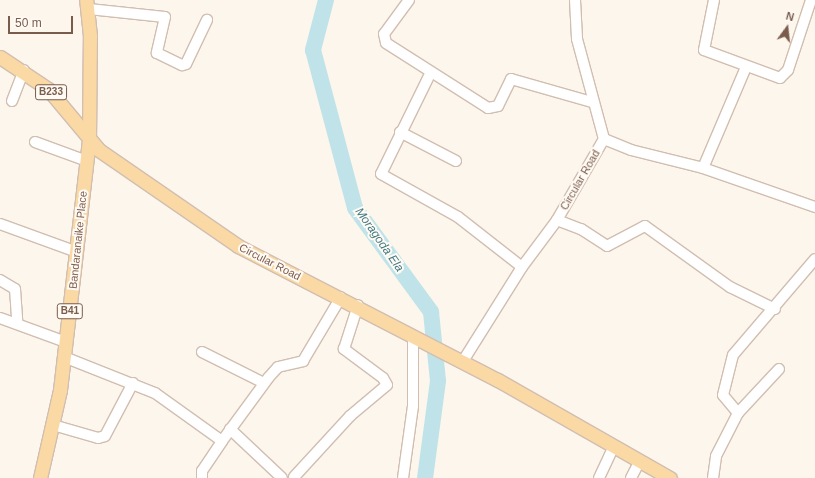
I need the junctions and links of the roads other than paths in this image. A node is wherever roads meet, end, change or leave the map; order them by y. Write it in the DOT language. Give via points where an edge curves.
graph roads {
  1 [pos="409,0"];
  2 [pos="575,0"];
  3 [pos="714,0"];
  4 [pos="811,0"];
  5 [pos="87,5"];
  6 [pos="207,20"];
  7 [pos="0,57"];
  8 [pos="746,67"];
  9 [pos="24,70"];
  10 [pos="430,74"];
  11 [pos="12,101"];
  12 [pos="592,102"];
  13 [pos="400,132"];
  14 [pos="604,139"];
  15 [pos="89,141"];
  16 [pos="35,142"];
  17 [pos="456,161"];
  18 [pos="87,162"];
  19 [pos="703,168"];
  20 [pos="815,207"];
  21 [pos="557,220"];
  22 [pos="0,224"];
  23 [pos="77,252"];
  24 [pos="814,262"];
  25 [pos="522,267"];
  26 [pos="0,280"];
  27 [pos="341,297"];
  28 [pos="358,306"];
  29 [pos="775,309"];
  30 [pos="0,318"];
  31 [pos="17,321"];
  32 [pos="410,335"];
  33 [pos="66,342"];
  34 [pos="202,352"];
  35 [pos="64,358"];
  36 [pos="463,361"];
  37 [pos="779,369"];
  38 [pos="132,383"];
  39 [pos="264,383"];
  40 [pos="738,413"];
  41 [pos="53,425"];
  42 [pos="230,429"];
  43 [pos="222,441"];
  44 [pos="614,446"];
  45 [pos="640,460"];
  46 [pos="40,478"];
  47 [pos="202,478"];
  48 [pos="282,478"];
  49 [pos="293,478"];
  50 [pos="402,478"];
  51 [pos="599,478"];
  52 [pos="631,478"];
  53 [pos="670,478"];
  54 [pos="713,478"];
  1 -- 10 [label="street" via="383,38"];
  2 -- 12 [label="street" via="577,39"];
  3 -- 8 [label="street" via="704,50"];
  4 -- 8 [label="street" via="788,70 780,78"];
  5 -- 6 [label="street" via="165,17 157,53 182,65 186,64"];
  5 -- 15 [label="main road, Bandaranaike Place / B41"];
  7 -- 9 [label="main road, B233"];
  8 -- 19 [label="street"];
  9 -- 11 [label="street"];
  9 -- 15 [label="main road, B233" via="48,89"];
  10 -- 12 [label="street" via="492,109 498,106 511,79"];
  10 -- 13 [label="street"];
  12 -- 14 [label="street"];
  13 -- 17 [label="street"];
  13 -- 25 [label="street" via="382,167 384,179 458,217"];
  14 -- 19 [label="street" via="631,150"];
  14 -- 21 [label="street, Circular Road"];
  15 -- 18 [label="main road, Bandaranaike Place / B41"];
  15 -- 27 [label="main road, Circular Road" via="238,246"];
  16 -- 18 [label="street"];
  18 -- 23 [label="main road, Bandaranaike Place / B41"];
  19 -- 20 [label="street"];
  21 -- 25 [label="street, Circular Road"];
  21 -- 29 [label="street" via="581,229 607,246 645,226 730,287"];
  22 -- 23 [label="street"];
  23 -- 33 [label="main road, Bandaranaike Place / B41"];
  24 -- 29 [label="street"];
  25 -- 36 [label="street, Circular Road"];
  26 -- 31 [label="street" via="15,289"];
  27 -- 28 [label="main road, Circular Road"];
  27 -- 39 [label="street" via="303,361 278,367"];
  28 -- 32 [label="main road, Circular Road"];
  28 -- 49 [label="street" via="344,349 383,378 386,388 350,416"];
  29 -- 40 [label="street" via="733,355 723,395"];
  30 -- 31 [label="street"];
  31 -- 33 [label="street"];
  32 -- 36 [label="main road, Circular Road"];
  32 -- 50 [label="street" via="416,372"];
  33 -- 35 [label="main road, Bandaranaike Place / B41"];
  34 -- 39 [label="street"];
  35 -- 38 [label="street"];
  35 -- 41 [label="main road, Bandaranaike Place / B41"];
  36 -- 44 [label="main road, Circular Road"];
  37 -- 40 [label="street"];
  38 -- 41 [label="street" via="105,436 98,438"];
  38 -- 43 [label="street" via="164,399"];
  39 -- 42 [label="street"];
  40 -- 54 [label="street" via="716,456"];
  41 -- 46 [label="main road, Bandaranaike Place / B41"];
  42 -- 43 [label="street"];
  42 -- 48 [label="street"];
  43 -- 47 [label="street" via="202,471"];
  44 -- 45 [label="main road, Circular Road"];
  44 -- 51 [label="street"];
  45 -- 52 [label="street"];
  45 -- 53 [label="main road, Circular Road"];
}
